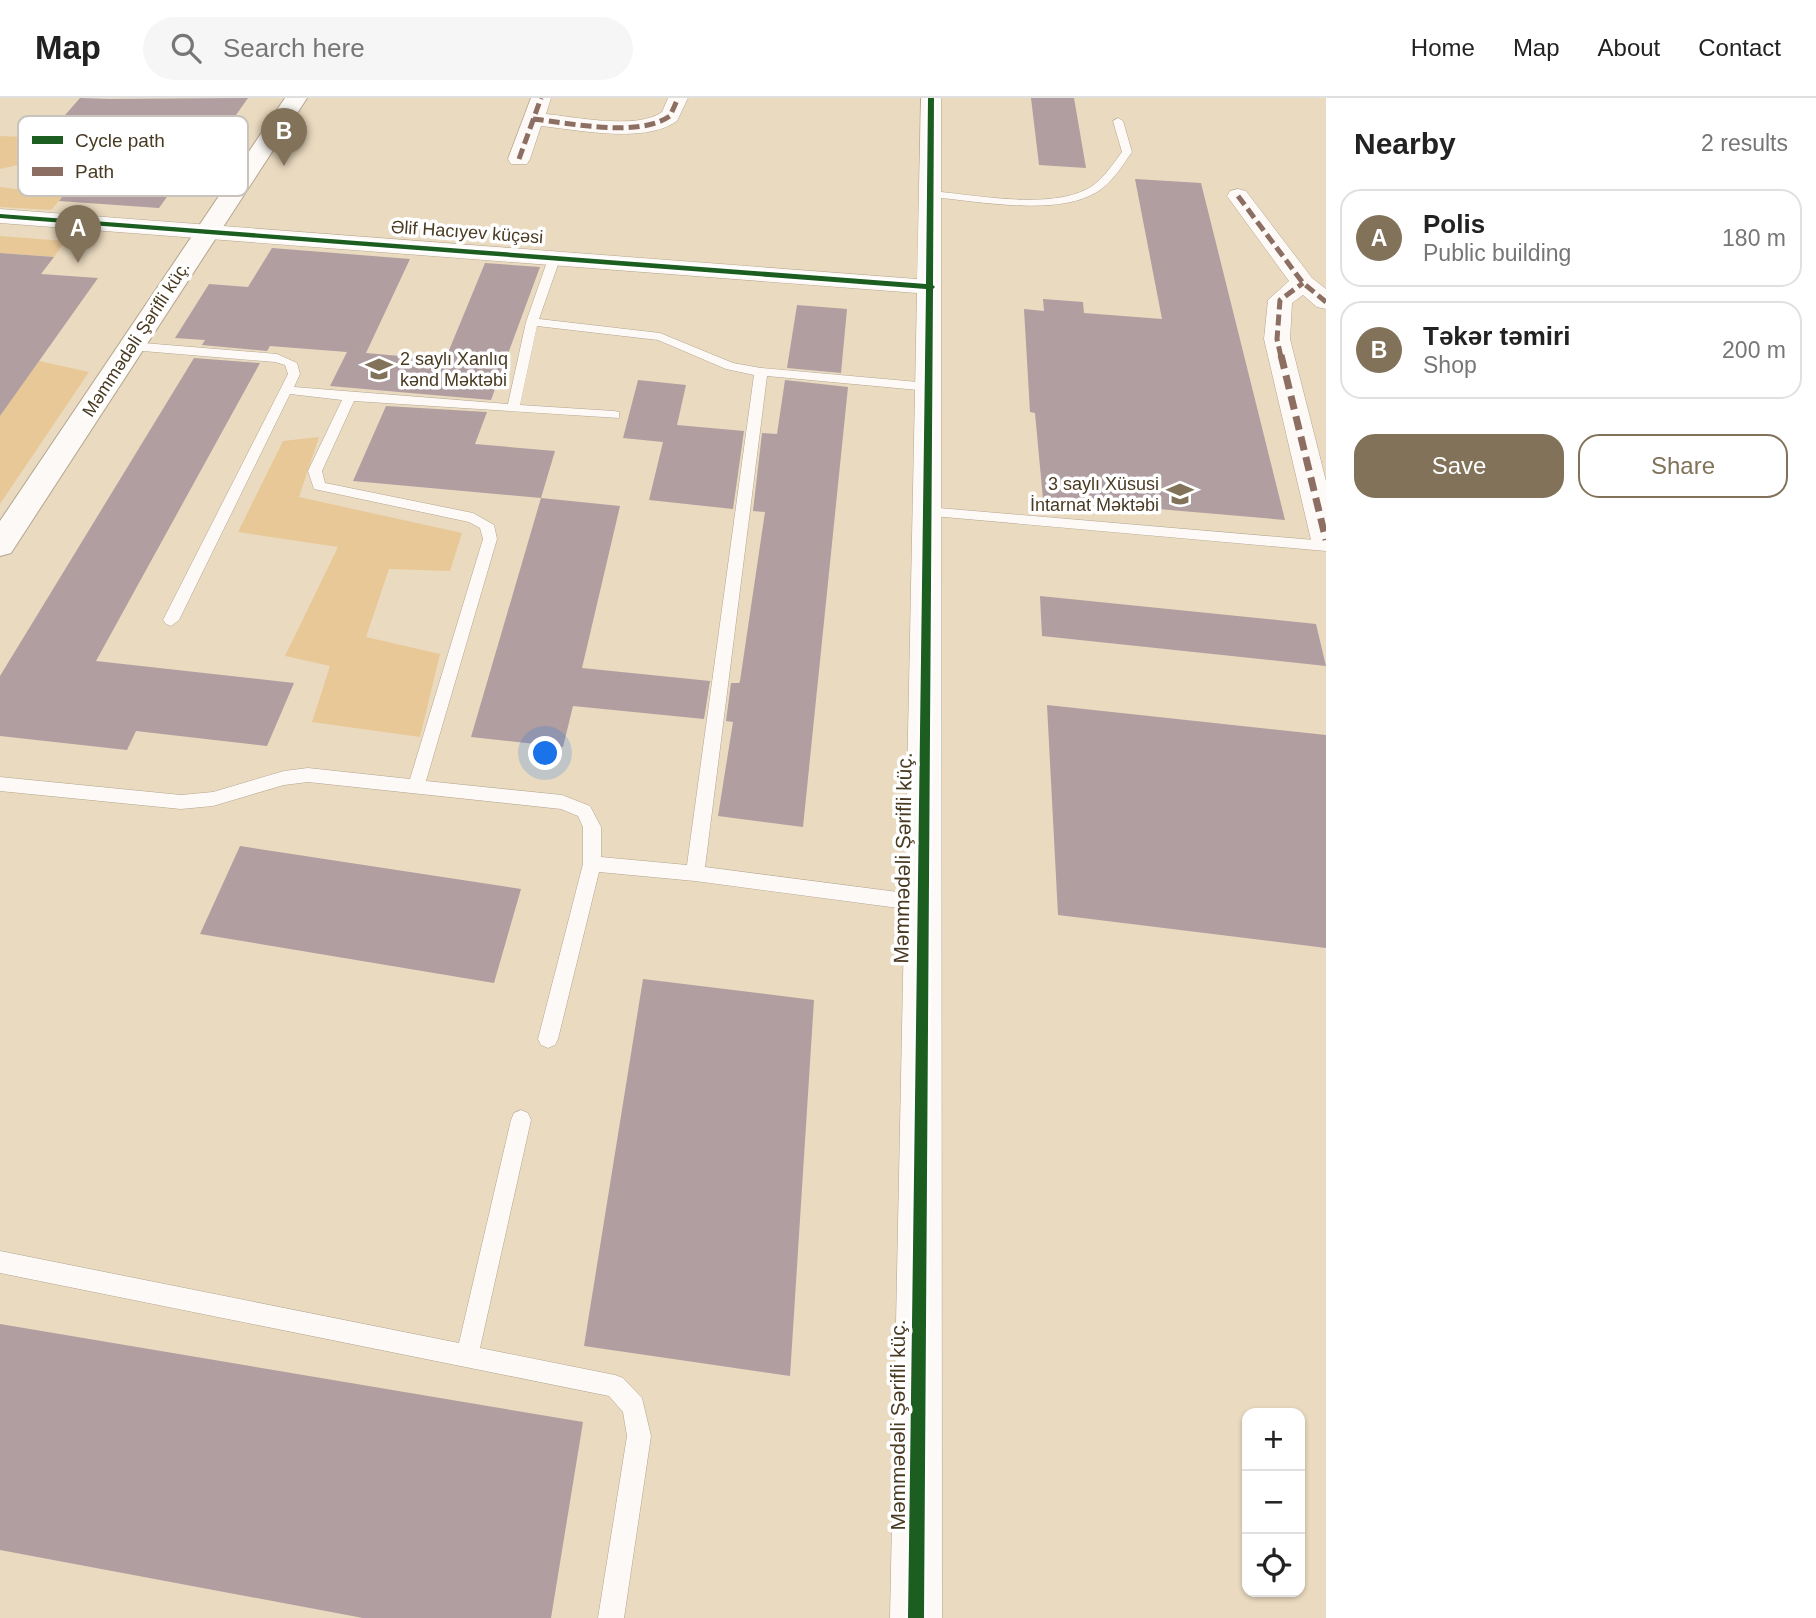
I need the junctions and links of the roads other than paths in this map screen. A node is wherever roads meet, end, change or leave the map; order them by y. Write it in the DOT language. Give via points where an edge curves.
graph roads {
  1 [pos="296,98"];
  2 [pos="541,98"];
  3 [pos="678,98"];
  4 [pos="931,98"];
  5 [pos="533,119"];
  6 [pos="1118,121"];
  7 [pos="519,159"];
  8 [pos="248,171"];
  9 [pos="932,194"];
  10 [pos="231,196"];
  11 [pos="1238,196"];
  12 [pos="0,216"];
  13 [pos="208,231"];
  14 [pos="555,256"];
  15 [pos="1303,283"];
  16 [pos="931,286"];
  17 [pos="1326,302"];
  18 [pos="532,322"];
  19 [pos="131,346"];
  20 [pos="761,372"];
  21 [pos="929,387"];
  22 [pos="288,390"];
  23 [pos="350,397"];
  24 [pos="513,409"];
  25 [pos="614,415"];
  26 [pos="927,512"];
  27 [pos="1326,540"];
  28 [pos="0,545"];
  29 [pos="1326,547"];
  30 [pos="171,620"];
  31 [pos="0,784"];
  32 [pos="416,786"];
  33 [pos="592,864"];
  34 [pos="695,873"];
  35 [pos="921,903"];
  36 [pos="548,1038"];
  37 [pos="521,1120"];
  38 [pos="0,1262"];
  39 [pos="467,1356"];
  40 [pos="611,1618"];
  41 [pos="916,1618"];
  1 -- 8 [label="street, Məmmədəli Şərifli küç."];
  2 -- 5 [label="street"];
  3 -- 5 [label="street" via="666,119 651,125"];
  4 -- 9 [label="street, Məmmədəli Şərifli küç."];
  5 -- 7 [label="street"];
  6 -- 9 [label="lane" via="1127,152 1111,176 1090,192 1060,201"];
  9 -- 16 [label="street, Məmmədəli Şərifli küç."];
  10 -- 13 [label="street, Məmmədəli Şərifli küç."];
  11 -- 15 [label="street"];
  12 -- 13 [label="street, Əlif Hacıyev küçəsi"];
  13 -- 14 [label="street, Əlif Hacıyev küçəsi"];
  13 -- 19 [label="street, Məmmədəli Şərifli küç."];
  14 -- 16 [label="street, Əlif Hacıyev küçəsi"];
  14 -- 18 [label="lane"];
  15 -- 17 [label="street"];
  15 -- 27 [label="street" via="1280,300 1278,339"];
  16 -- 21 [label="street, Məmmədəli Şərifli küç."];
  18 -- 20 [label="lane" via="660,337 720,362"];
  18 -- 24 [label="lane"];
  19 -- 22 [label="lane" via="277,358 291,363 295,374"];
  19 -- 28 [label="street, Məmmədəli Şərifli küç."];
  20 -- 21 [label="lane"];
  20 -- 34 [label="lane"];
  21 -- 26 [label="street, Məmmədəli Şərifli küç."];
  22 -- 23 [label="lane"];
  22 -- 30 [label="lane"];
  23 -- 24 [label="lane"];
  23 -- 32 [label="lane" via="315,471 319,486 473,518 487,525 490,539"];
  24 -- 25 [label="lane"];
  26 -- 29 [label="lane"];
  26 -- 35 [label="street, Məmmədəli Şərifli küç."];
  31 -- 32 [label="lane" via="181,802 213,799 308,775"];
  32 -- 33 [label="lane" via="562,802 584,811 592,827"];
  33 -- 34 [label="lane"];
  33 -- 36 [label="lane"];
  34 -- 35 [label="lane"];
  35 -- 41 [label="street, Məmmədəli Şərifli küç."];
  37 -- 39 [label="lane"];
  38 -- 39 [label="lane"];
  39 -- 40 [label="lane" via="615,1386 634,1406 639,1436"];
}
